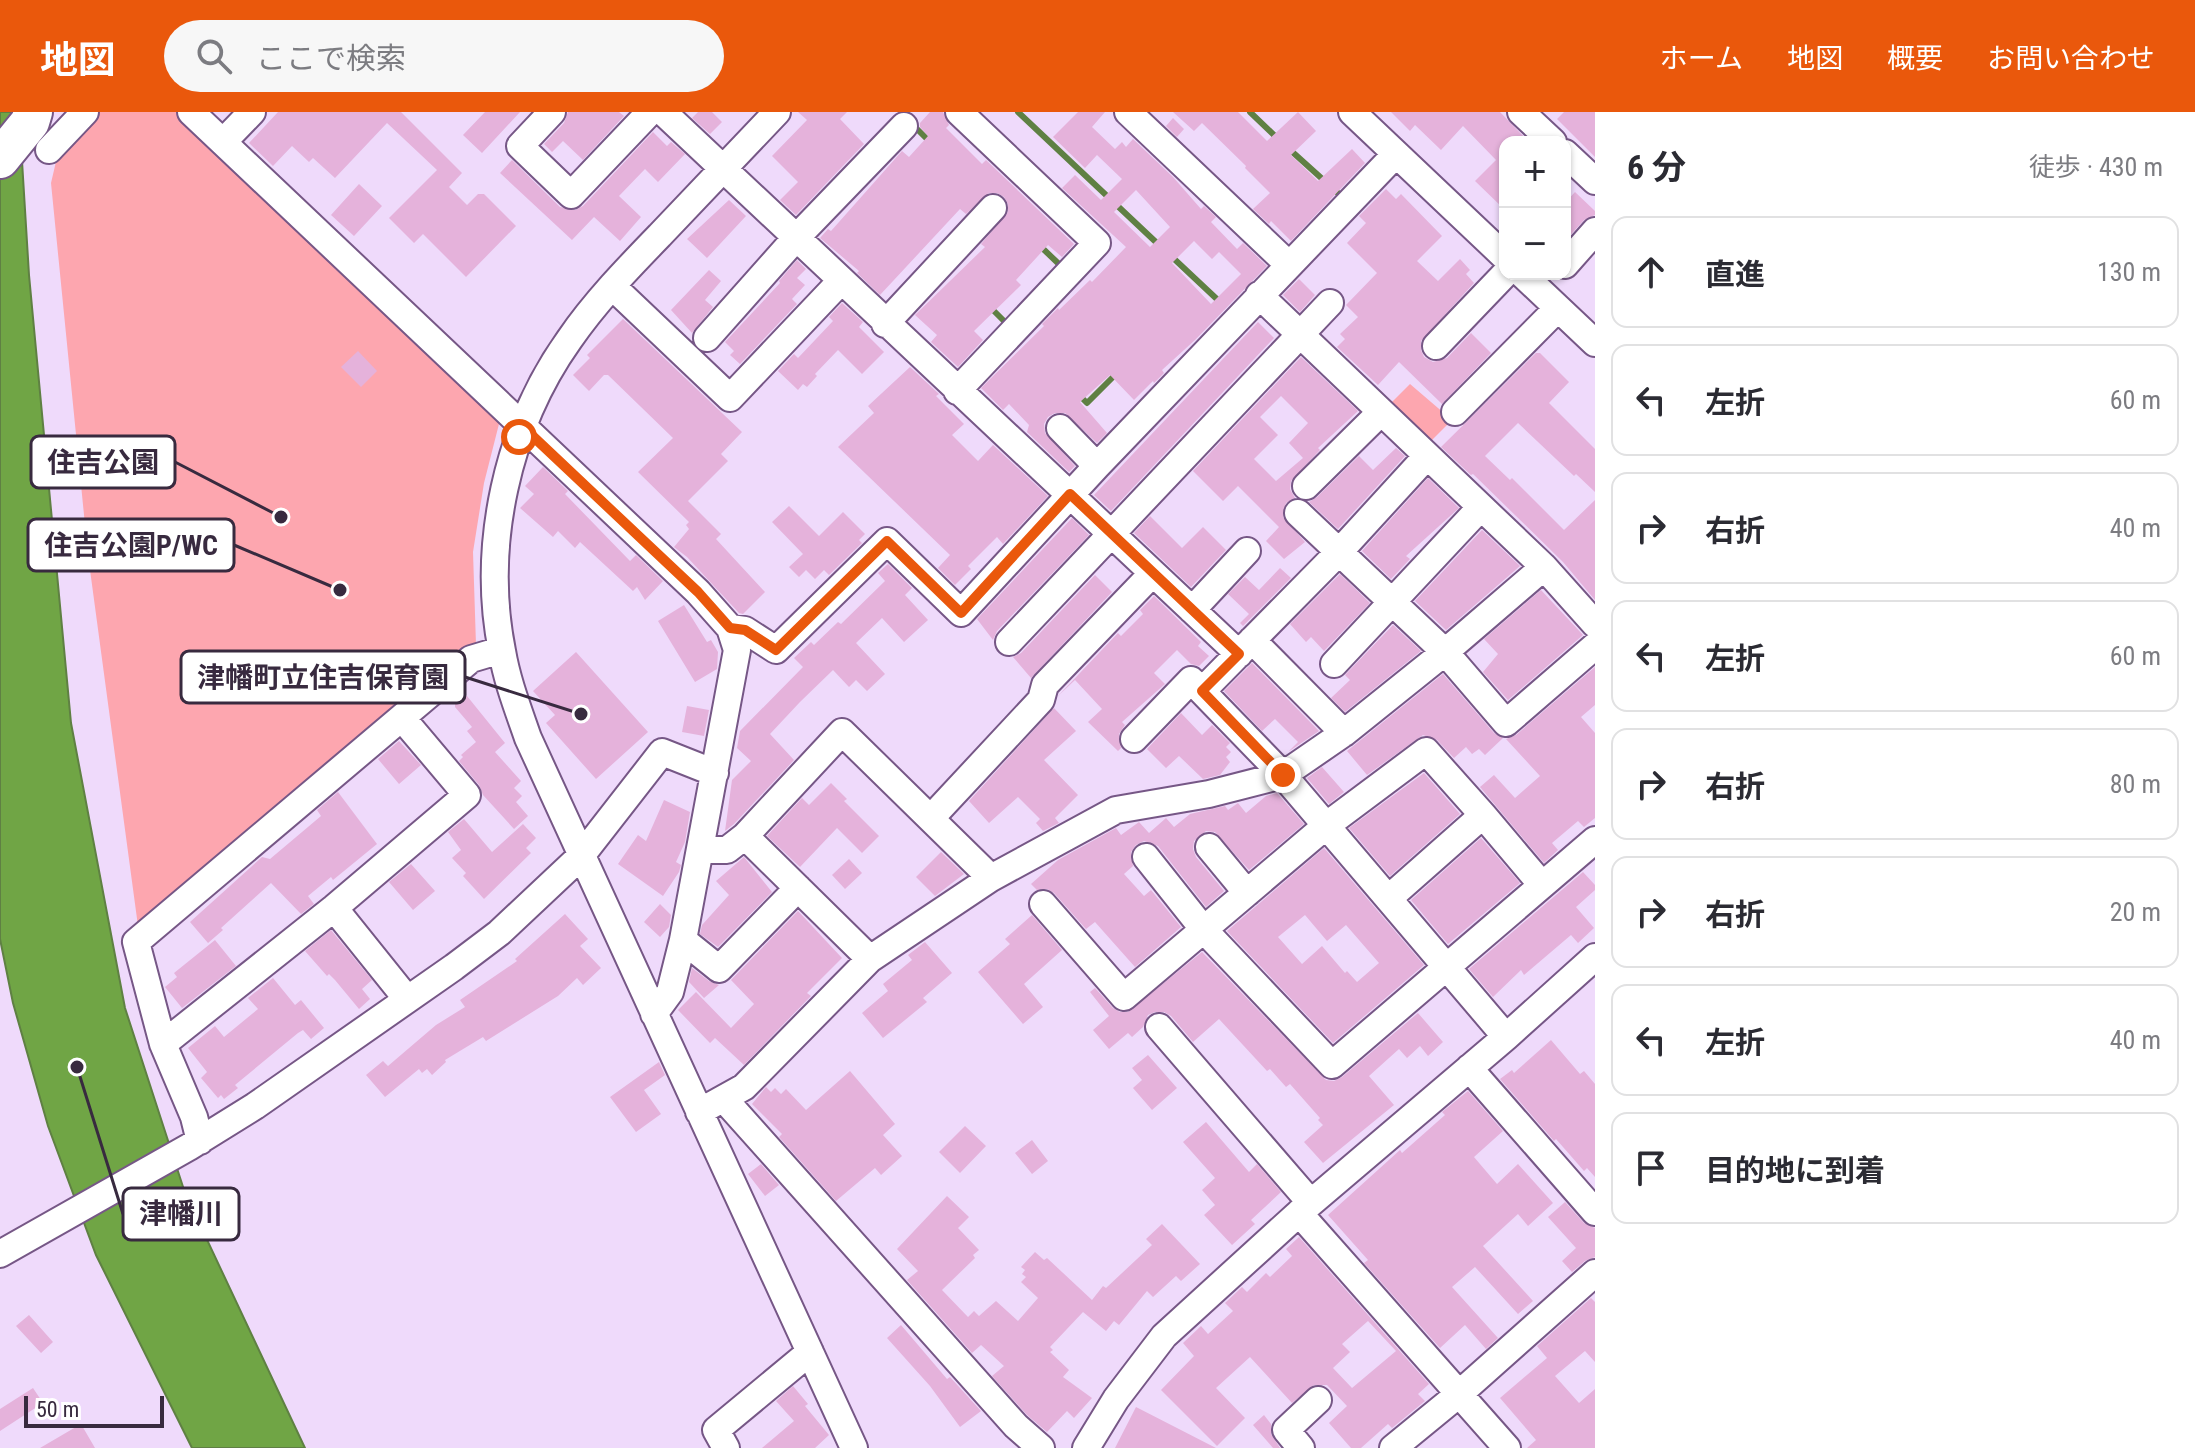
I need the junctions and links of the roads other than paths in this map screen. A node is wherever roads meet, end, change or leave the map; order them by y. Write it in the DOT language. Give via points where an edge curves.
graph roads {
  1 [pos="20,112"];
  2 [pos="33,112"];
  3 [pos="85,112"];
  4 [pos="191,112"];
  5 [pos="252,112"];
  6 [pos="552,112"];
  7 [pos="650,112"];
  8 [pos="663,112"];
  9 [pos="777,112"];
  10 [pos="959,112"];
  11 [pos="1128,112"];
  12 [pos="1352,112"];
  13 [pos="1521,112"];
  14 [pos="904,126"];
  15 [pos="0,132"];
  16 [pos="1547,136"];
  17 [pos="223,142"];
  18 [pos="49,150"];
  19 [pos="1396,154"];
  20 [pos="0,159"];
  21 [pos="1571,159"];
  22 [pos="722,169"];
  23 [pos="1595,181"];
  24 [pos="993,208"];
  25 [pos="1595,231"];
  26 [pos="795,239"];
  27 [pos="1499,251"];
  28 [pos="1571,258"];
  29 [pos="1288,264"];
  30 [pos="1499,280"];
  31 [pos="840,282"];
  32 [pos="612,286"];
  33 [pos="1545,287"];
  34 [pos="1259,295"];
  35 [pos="1330,303"];
  36 [pos="885,324"];
  37 [pos="1300,334"];
  38 [pos="707,338"];
  39 [pos="1595,343"];
  40 [pos="1436,346"];
  41 [pos="957,391"];
  42 [pos="1381,412"];
  43 [pos="1455,412"];
  44 [pos="523,427"];
  45 [pos="1060,428"];
  46 [pos="1427,456"];
  47 [pos="1097,466"];
  48 [pos="1306,486"];
  49 [pos="1070,494"];
  50 [pos="1481,507"];
  51 [pos="1298,513"];
  52 [pos="1112,534"];
  53 [pos="1247,551"];
  54 [pos="1340,551"];
  55 [pos="1544,567"];
  56 [pos="1153,573"];
  57 [pos="1390,602"];
  58 [pos="1192,610"];
  59 [pos="1595,624"];
  60 [pos="730,628"];
  61 [pos="1009,642"];
  62 [pos="1595,646"];
  63 [pos="1245,647"];
  64 [pos="501,650"];
  65 [pos="1445,652"];
  66 [pos="1334,664"];
  67 [pos="1202,691"];
  68 [pos="402,718"];
  69 [pos="1140,725"];
  70 [pos="1344,733"];
  71 [pos="715,773"];
  72 [pos="1283,775"];
  73 [pos="1483,815"];
  74 [pos="931,818"];
  75 [pos="1327,825"];
  76 [pos="745,836"];
  77 [pos="1595,840"];
  78 [pos="1209,847"];
  79 [pos="702,850"];
  80 [pos="581,856"];
  81 [pos="1146,857"];
  82 [pos="991,878"];
  83 [pos="1542,885"];
  84 [pos="798,888"];
  85 [pos="1247,893"];
  86 [pos="1389,898"];
  87 [pos="1043,904"];
  88 [pos="334,908"];
  89 [pos="1204,930"];
  90 [pos="683,940"];
  91 [pos="1595,957"];
  92 [pos="870,959"];
  93 [pos="1447,968"];
  94 [pos="407,999"];
  95 [pos="654,1014"];
  96 [pos="1159,1027"];
  97 [pos="1506,1037"];
  98 [pos="163,1044"];
  99 [pos="1469,1068"];
  100 [pos="724,1099"];
  101 [pos="699,1112"];
  102 [pos="194,1144"];
  103 [pos="1305,1208"];
  104 [pos="1595,1212"];
  105 [pos="0,1254"];
  106 [pos="1595,1273"];
  107 [pos="810,1352"];
  108 [pos="1459,1394"];
  109 [pos="1318,1400"];
  110 [pos="726,1448"];
  111 [pos="854,1448"];
  112 [pos="1041,1448"];
  113 [pos="1086,1448"];
  114 [pos="1301,1448"];
  115 [pos="1393,1448"];
  116 [pos="1507,1448"];
  1 -- 15 [label="highway"];
  2 -- 20 [label="highway"];
  3 -- 18 [label="street"];
  4 -- 17 [label="street"];
  5 -- 17 [label="street"];
  6 -- 7 [label="street" via="520,146 571,195"];
  8 -- 22 [label="street"];
  9 -- 22 [label="street"];
  10 -- 41 [label="street" via="1097,243"];
  11 -- 29 [label="street"];
  12 -- 19 [label="street"];
  13 -- 16 [label="street"];
  14 -- 26 [label="street"];
  17 -- 44 [label="street"];
  19 -- 27 [label="street"];
  19 -- 29 [label="street"];
  21 -- 23 [label="street"];
  22 -- 26 [label="street"];
  22 -- 32 [label="street"];
  24 -- 36 [label="street"];
  25 -- 28 [label="street"];
  26 -- 31 [label="street"];
  26 -- 38 [label="street"];
  29 -- 34 [label="street"];
  30 -- 40 [label="street"];
  31 -- 32 [label="street" via="730,398"];
  31 -- 36 [label="street"];
  32 -- 44 [label="street" via="567,342"];
  33 -- 39 [label="street"];
  33 -- 43 [label="street"];
  34 -- 37 [label="street"];
  34 -- 47 [label="street"];
  35 -- 37 [label="street"];
  36 -- 41 [label="street"];
  37 -- 42 [label="street"];
  37 -- 52 [label="street"];
  41 -- 49 [label="street"];
  42 -- 46 [label="street"];
  42 -- 48 [label="street"];
  44 -- 60 [label="street"];
  44 -- 64 [label="street" via="508,471 497,543"];
  45 -- 47 [label="street"];
  46 -- 50 [label="street"];
  46 -- 54 [label="street"];
  47 -- 49 [label="street"];
  49 -- 52 [label="street"];
  49 -- 60 [label="street" via="961,613 887,541 776,650 745,630"];
  50 -- 55 [label="street"];
  50 -- 57 [label="street"];
  51 -- 54 [label="street"];
  52 -- 56 [label="street"];
  52 -- 61 [label="street"];
  53 -- 58 [label="street"];
  54 -- 57 [label="street"];
  54 -- 63 [label="street"];
  55 -- 59 [label="street"];
  55 -- 65 [label="street"];
  56 -- 58 [label="street"];
  56 -- 74 [label="street" via="1045,685 1041,700"];
  57 -- 65 [label="street"];
  57 -- 66 [label="street"];
  58 -- 63 [label="street"];
  60 -- 71 [label="street" via="737,650"];
  62 -- 65 [label="street" via="1506,723"];
  63 -- 67 [label="street"];
  63 -- 70 [label="street"];
  64 -- 68 [label="street" via="471,659"];
  64 -- 80 [label="street" via="528,738"];
  65 -- 70 [label="street"];
  67 -- 69 [label="street" via="1191,680"];
  67 -- 72 [label="street"];
  68 -- 88 [label="street" via="467,795"];
  68 -- 98 [label="street" via="136,942"];
  70 -- 72 [label="street"];
  71 -- 79 [label="street"];
  71 -- 80 [label="street" via="662,752"];
  72 -- 75 [label="street"];
  72 -- 82 [label="street" via="1116,810"];
  73 -- 75 [label="street" via="1426,751"];
  73 -- 83 [label="street"];
  73 -- 86 [label="street"];
  74 -- 76 [label="street" via="842,732"];
  74 -- 82 [label="street"];
  75 -- 85 [label="street"];
  75 -- 86 [label="street"];
  76 -- 79 [label="street" via="727,850"];
  76 -- 84 [label="street"];
  77 -- 83 [label="street"];
  78 -- 85 [label="street"];
  79 -- 90 [label="street"];
  80 -- 94 [label="street" via="499,933"];
  80 -- 95 [label="street"];
  81 -- 89 [label="street"];
  82 -- 92 [label="street"];
  83 -- 93 [label="street"];
  84 -- 90 [label="street" via="719,969"];
  84 -- 92 [label="street"];
  85 -- 89 [label="street"];
  86 -- 93 [label="street"];
  87 -- 89 [label="street" via="1124,997"];
  88 -- 94 [label="street"];
  88 -- 98 [label="street"];
  89 -- 93 [label="street" via="1332,1065"];
  90 -- 95 [label="street" via="670,992"];
  91 -- 97 [label="street"];
  92 -- 100 [label="street" via="744,1087"];
  93 -- 97 [label="street"];
  94 -- 102 [label="street"];
  95 -- 101 [label="street"];
  96 -- 103 [label="street"];
  97 -- 99 [label="street"];
  98 -- 102 [label="street" via="194,1117"];
  99 -- 103 [label="street"];
  99 -- 104 [label="street"];
  100 -- 101 [label="street"];
  100 -- 112 [label="street"];
  101 -- 107 [label="street"];
  102 -- 105 [label="street"];
  103 -- 108 [label="street"];
  103 -- 113 [label="street" via="1164,1336"];
  106 -- 108 [label="street"];
  107 -- 110 [label="street" via="716,1430"];
  107 -- 111 [label="street"];
  108 -- 115 [label="street"];
  108 -- 116 [label="street"];
  109 -- 114 [label="street" via="1286,1430"];
}
